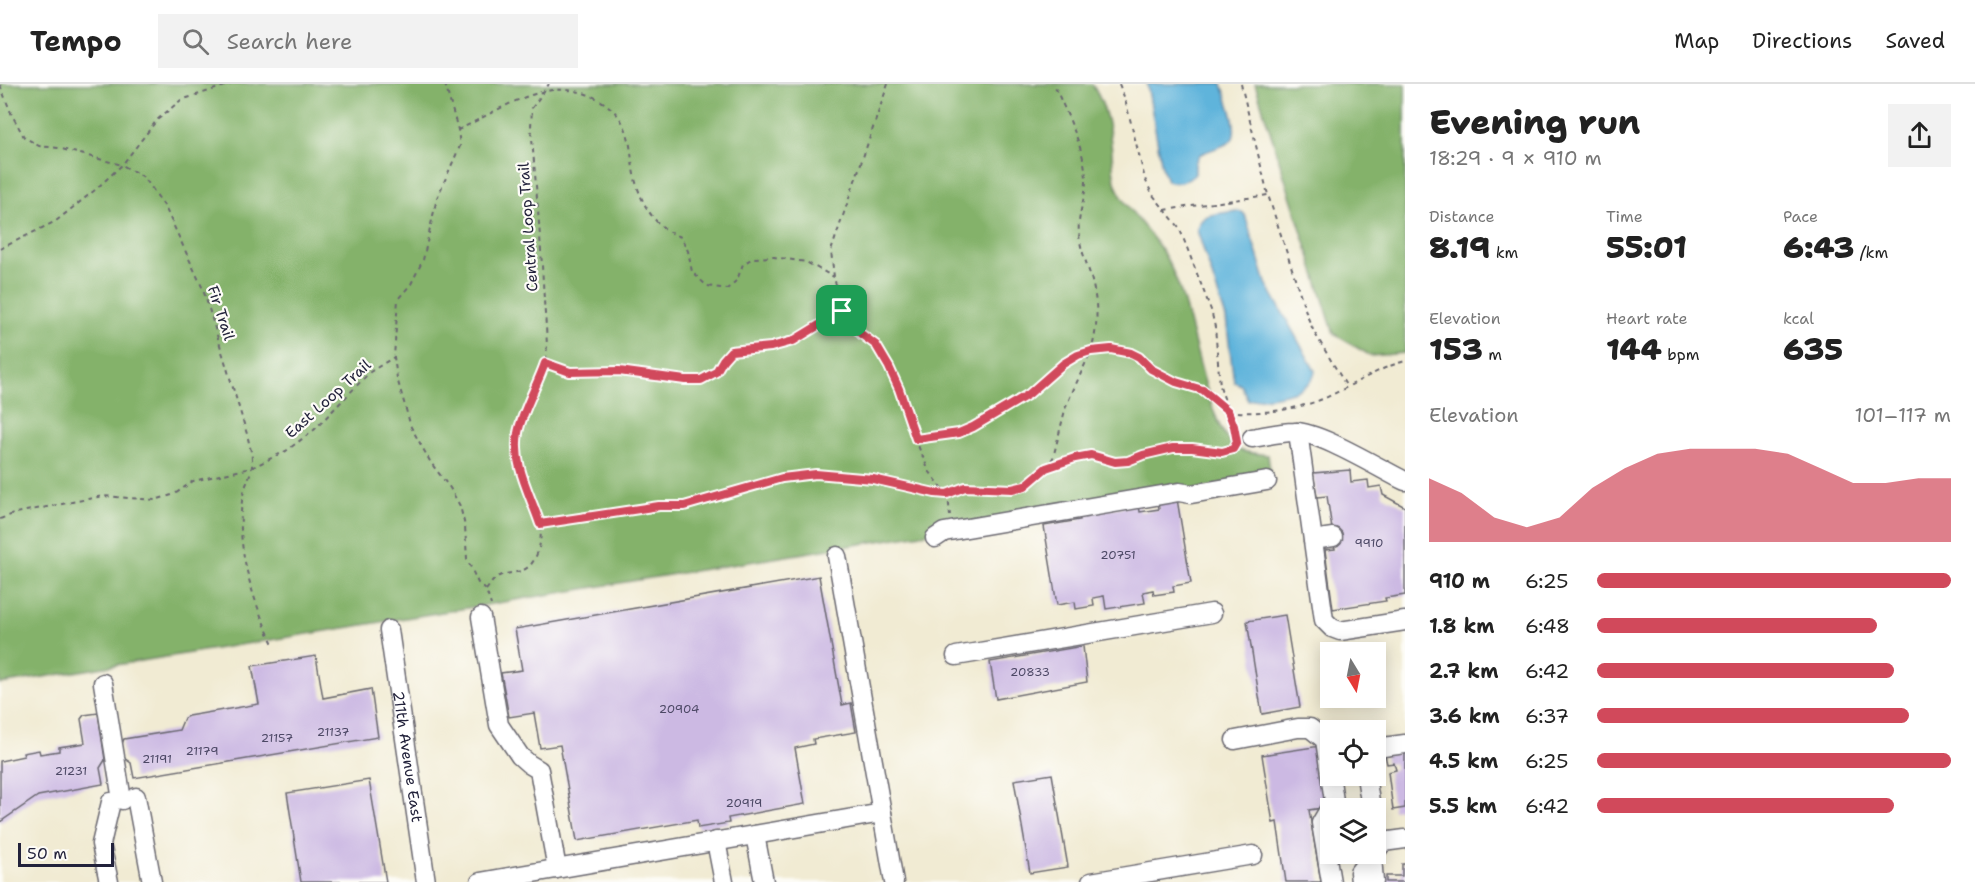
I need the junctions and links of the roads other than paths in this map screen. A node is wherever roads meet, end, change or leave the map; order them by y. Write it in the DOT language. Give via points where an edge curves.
graph roads {
  1 [pos="1298,432"];
  2 [pos="1252,438"];
  3 [pos="1267,481"];
  4 [pos="1405,482"];
  5 [pos="943,534"];
  6 [pos="1333,537"];
  7 [pos="1313,540"];
  8 [pos="837,556"];
  9 [pos="486,612"];
  10 [pos="1212,613"];
  11 [pos="1405,621"];
  12 [pos="389,630"];
  13 [pos="956,656"];
  14 [pos="103,683"];
  15 [pos="1235,740"];
  16 [pos="1405,744"];
  17 [pos="1386,747"];
  18 [pos="123,800"];
  19 [pos="882,813"];
  20 [pos="755,835"];
  21 [pos="1405,839"];
  22 [pos="716,841"];
  23 [pos="1386,847"];
  24 [pos="1253,855"];
  25 [pos="1365,864"];
  26 [pos="1375,864"];
  27 [pos="557,869"];
  28 [pos="1181,874"];
  29 [pos="537,877"];
  30 [pos="1107,881"];
  31 [pos="109,882"];
  32 [pos="152,882"];
  33 [pos="426,882"];
  34 [pos="480,882"];
  35 [pos="724,882"];
  36 [pos="764,882"];
  37 [pos="894,882"];
  38 [pos="1331,882"];
  39 [pos="1360,882"];
  40 [pos="1374,882"];
  1 -- 2 [label="street"];
  1 -- 4 [label="street" via="1324,440"];
  1 -- 7 [label="street"];
  3 -- 5 [label="street" via="1191,494 1179,492"];
  6 -- 7 [label="street"];
  7 -- 11 [label="street" via="1327,625 1340,631"];
  8 -- 19 [label="street"];
  9 -- 27 [label="street" via="499,726 520,756 539,770"];
  10 -- 13 [label="street"];
  12 -- 33 [label="street, 211th Avenue East"];
  14 -- 18 [label="street"];
  15 -- 38 [label="street" via="1310,728 1325,740 1334,801 1321,823"];
  16 -- 17 [label="street"];
  18 -- 31 [label="street" via="101,844"];
  18 -- 32 [label="street"];
  19 -- 20 [label="street"];
  19 -- 37 [label="street"];
  20 -- 22 [label="street"];
  20 -- 36 [label="street"];
  21 -- 23 [label="street"];
  22 -- 27 [label="street"];
  22 -- 35 [label="street"];
  24 -- 28 [label="street"];
  25 -- 39 [label="street" via="1359,872"];
  26 -- 40 [label="street"];
  27 -- 29 [label="street"];
  28 -- 30 [label="street"];
  29 -- 34 [label="street"];
}
